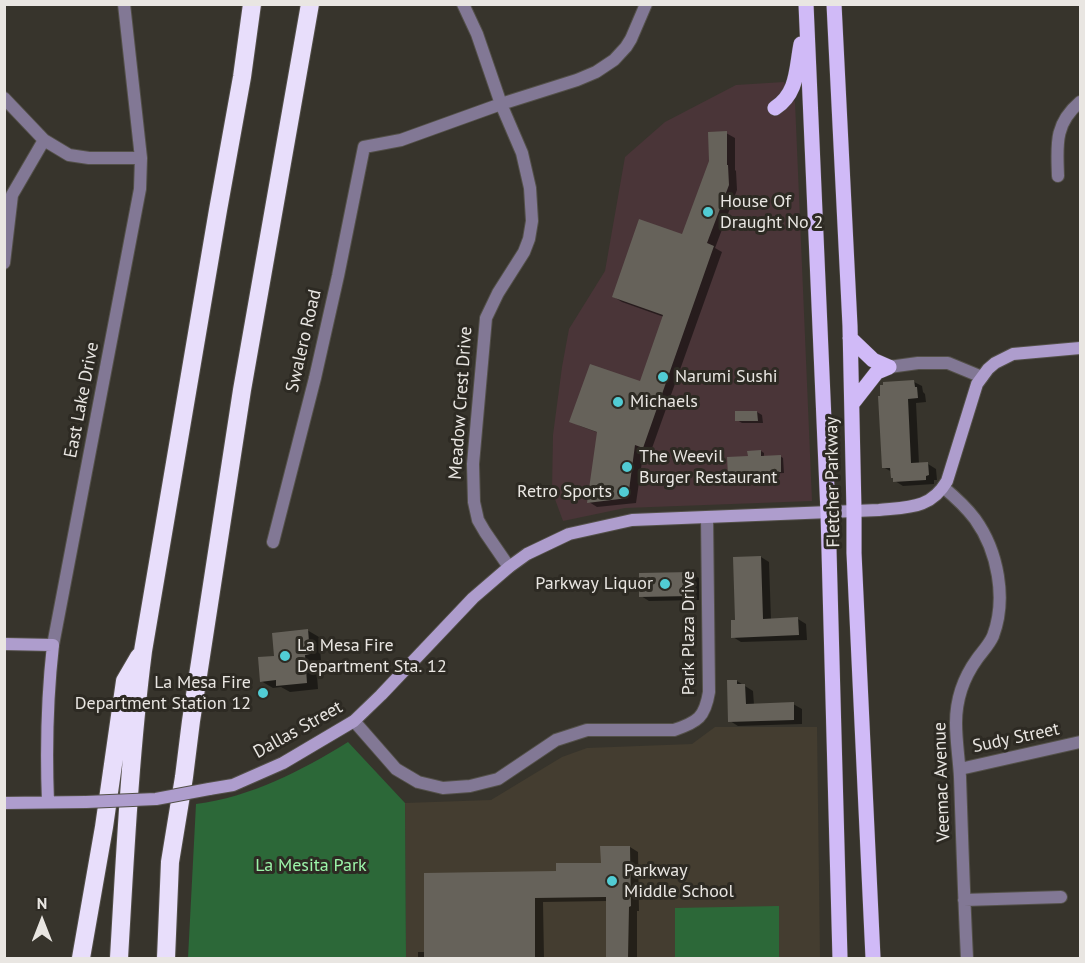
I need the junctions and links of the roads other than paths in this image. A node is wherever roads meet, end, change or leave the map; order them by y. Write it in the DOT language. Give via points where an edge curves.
graph roads {
  1 [pos="124,4"];
  2 [pos="252,4"];
  3 [pos="310,4"];
  4 [pos="463,4"];
  5 [pos="646,4"];
  6 [pos="806,4"];
  7 [pos="834,4"];
  8 [pos="806,21"];
  9 [pos="4,98"];
  10 [pos="1080,102"];
  11 [pos="501,104"];
  12 [pos="775,108"];
  13 [pos="44,140"];
  14 [pos="141,158"];
  15 [pos="1058,176"];
  16 [pos="4,263"];
  17 [pos="850,338"];
  18 [pos="1080,348"];
  19 [pos="889,367"];
  20 [pos="981,377"];
  21 [pos="852,404"];
  22 [pos="943,488"];
  23 [pos="854,512"];
  24 [pos="828,513"];
  25 [pos="707,518"];
  26 [pos="273,542"];
  27 [pos="509,567"];
  28 [pos="4,644"];
  29 [pos="53,645"];
  30 [pos="143,651"];
  31 [pos="354,721"];
  32 [pos="1080,742"];
  33 [pos="960,769"];
  34 [pos="48,802"];
  35 [pos="4,803"];
  36 [pos="1061,897"];
  37 [pos="964,900"];
  38 [pos="81,958"];
  39 [pos="118,958"];
  40 [pos="166,958"];
  41 [pos="840,958"];
  42 [pos="873,958"];
  43 [pos="967,958"];
  1 -- 14 [label="street, East Lake Drive"];
  2 -- 30 [label="highway"];
  3 -- 40 [label="highway" via="242,390 190,721 170,862"];
  4 -- 11 [label="street, Meadow Crest Drive"];
  5 -- 11 [label="street" via="631,39 605,67"];
  6 -- 8 [label="main road, Fletcher Parkway"];
  7 -- 17 [label="main road, Fletcher Parkway"];
  8 -- 12 [label="main road" via="795,84 784,102"];
  8 -- 24 [label="main road, Fletcher Parkway"];
  9 -- 13 [label="street"];
  10 -- 15 [label="street" via="1059,133"];
  11 -- 26 [label="street, Swalero Road" via="401,140 364,147 315,378"];
  11 -- 27 [label="street, Meadow Crest Drive" via="522,153 530,188 531,230 524,252 486,318 473,482 478,520"];
  13 -- 14 [label="street" via="69,154 89,158"];
  13 -- 16 [label="street" via="12,195"];
  14 -- 29 [label="street, East Lake Drive" via="140,189"];
  17 -- 19 [label="main road" via="873,360"];
  17 -- 21 [label="main road, Fletcher Parkway"];
  18 -- 20 [label="street" via="1013,354 995,363"];
  19 -- 20 [label="street" via="948,363"];
  19 -- 21 [label="main road" via="877,372"];
  20 -- 22 [label="street"];
  21 -- 23 [label="main road, Fletcher Parkway"];
  22 -- 23 [label="street, Dallas Street" via="917,506"];
  22 -- 33 [label="street, Veemac Avenue" via="983,532 999,584 992,638 969,672 960,697 956,723"];
  23 -- 24 [label="street, Dallas Street"];
  23 -- 42 [label="main road, Fletcher Parkway"];
  24 -- 25 [label="street, Dallas Street"];
  24 -- 41 [label="main road, Fletcher Parkway"];
  25 -- 27 [label="street, Dallas Street" via="632,520 569,534"];
  25 -- 31 [label="street, Park Plaza Drive" via="709,692 702,716 687,726 674,730 586,730 556,740 498,779 443,788 418,782 396,769"];
  27 -- 31 [label="street, Dallas Street" via="472,598"];
  28 -- 29 [label="street"];
  29 -- 34 [label="street, East Lake Drive" via="48,684"];
  30 -- 38 [label="highway" via="125,681"];
  30 -- 39 [label="highway"];
  31 -- 34 [label="street, Dallas Street, bridge" via="283,763 233,784 156,799"];
  32 -- 33 [label="street, Sudy Street"];
  33 -- 37 [label="street, Veemac Avenue"];
  34 -- 35 [label="street, Dallas Street"];
  36 -- 37 [label="street"];
  37 -- 43 [label="street, Veemac Avenue"];
}
